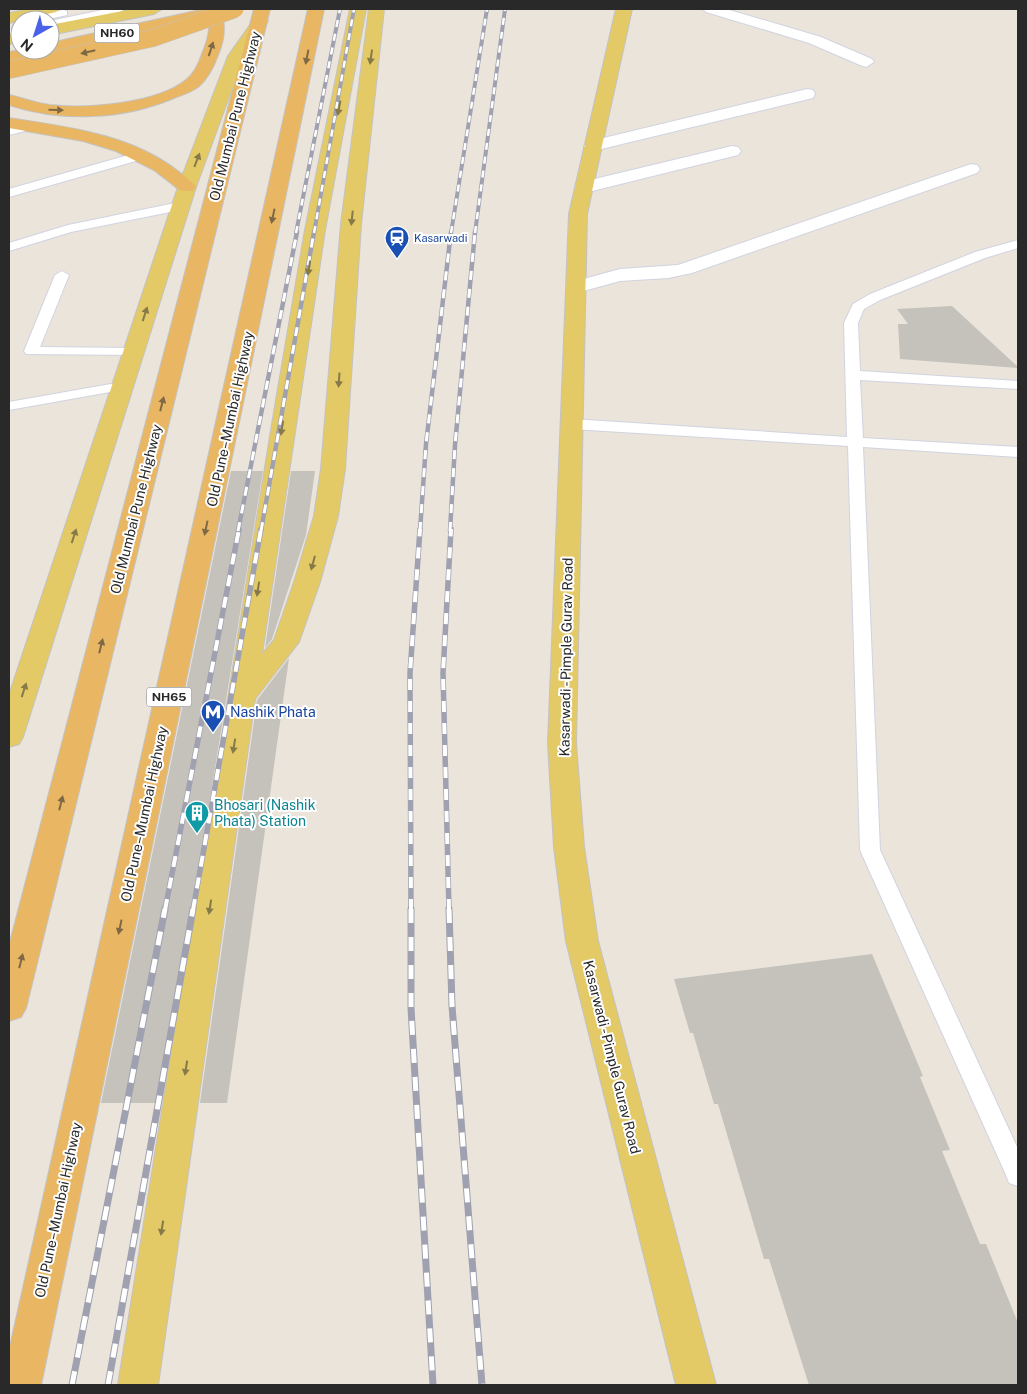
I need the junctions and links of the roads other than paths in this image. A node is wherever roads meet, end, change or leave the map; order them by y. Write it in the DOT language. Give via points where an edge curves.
graph roads {
  1 [pos="51,9"];
  2 [pos="82,9"];
  3 [pos="120,9"];
  4 [pos="154,9"];
  5 [pos="235,9"];
  6 [pos="316,9"];
  7 [pos="358,9"];
  8 [pos="377,9"];
  9 [pos="624,9"];
  10 [pos="711,9"];
  11 [pos="219,10"];
  12 [pos="768,11"];
  13 [pos="60,13"];
  14 [pos="261,15"];
  15 [pos="9,18"];
  16 [pos="744,18"];
  17 [pos="60,22"];
  18 [pos="60,28"];
  19 [pos="217,30"];
  20 [pos="60,46"];
  21 [pos="866,62"];
  22 [pos="9,70"];
  23 [pos="808,94"];
  24 [pos="9,100"];
  25 [pos="9,123"];
  26 [pos="30,126"];
  27 [pos="9,132"];
  28 [pos="593,146"];
  29 [pos="732,151"];
  30 [pos="139,156"];
  31 [pos="971,169"];
  32 [pos="584,186"];
  33 [pos="9,193"];
  34 [pos="184,197"];
  35 [pos="1018,244"];
  36 [pos="9,247"];
  37 [pos="62,275"];
  38 [pos="576,287"];
  39 [pos="133,352"];
  40 [pos="852,375"];
  41 [pos="1018,385"];
  42 [pos="122,386"];
  43 [pos="9,406"];
  44 [pos="572,424"];
  45 [pos="855,442"];
  46 [pos="1018,452"];
  47 [pos="241,698"];
  48 [pos="9,737"];
  49 [pos="9,1008"];
  50 [pos="1018,1175"];
  51 [pos="21,1385"];
  52 [pos="138,1385"];
  53 [pos="696,1385"];
  1 -- 15 [label="main road"];
  2 -- 13 [label="lane"];
  3 -- 17 [label="lane"];
  4 -- 18 [label="main road"];
  5 -- 22 [label="highway, one-way, bridge" via="198,24 147,38"];
  6 -- 51 [label="highway, Old Pune–Mumbai Highway / NH65, one-way"];
  7 -- 47 [label="main road, one-way" via="282,424"];
  8 -- 47 [label="main road, one-way" via="351,224 333,469 326,516 308,582 286,642"];
  9 -- 28 [label="main road, Kasarwadi - Pimple Gurav Road"];
  10 -- 16 [label="street"];
  11 -- 19 [label="highway"];
  11 -- 20 [label="highway, NH60"];
  12 -- 16 [label="street"];
  14 -- 19 [label="highway"];
  34 -- 14 [label="main road, one-way" via="236,56"];
  49 -- 14 [label="highway, Old Mumbai Pune Highway, one-way"];
  16 -- 21 [label="street" via="815,40"];
  24 -- 19 [label="highway, one-way" via="48,110 108,109 169,95 192,84 204,69"];
  23 -- 28 [label="street"];
  25 -- 26 [label="highway"];
  26 -- 27 [label="lane"];
  26 -- 30 [label="highway" via="72,133"];
  28 -- 32 [label="main road, Kasarwadi - Pimple Gurav Road"];
  29 -- 32 [label="street"];
  30 -- 33 [label="lane"];
  30 -- 34 [label="highway" via="156,164"];
  31 -- 38 [label="street" via="666,275 628,274"];
  32 -- 38 [label="main road, Kasarwadi - Pimple Gurav Road" via="578,214"];
  34 -- 36 [label="lane"];
  39 -- 34 [label="main road, one-way"];
  35 -- 40 [label="lane" via="980,255 875,297 858,307 850,323"];
  37 -- 39 [label="lane" via="31,351"];
  38 -- 44 [label="main road, Kasarwadi - Pimple Gurav Road"];
  39 -- 42 [label="main road"];
  40 -- 41 [label="lane"];
  40 -- 45 [label="lane"];
  42 -- 43 [label="lane"];
  48 -- 42 [label="main road, one-way"];
  44 -- 45 [label="lane"];
  44 -- 53 [label="main road, Kasarwadi - Pimple Gurav Road" via="562,743 569,846 582,942"];
  45 -- 46 [label="lane"];
  45 -- 50 [label="lane" via="870,850"];
  47 -- 52 [label="main road, one-way"];
}
